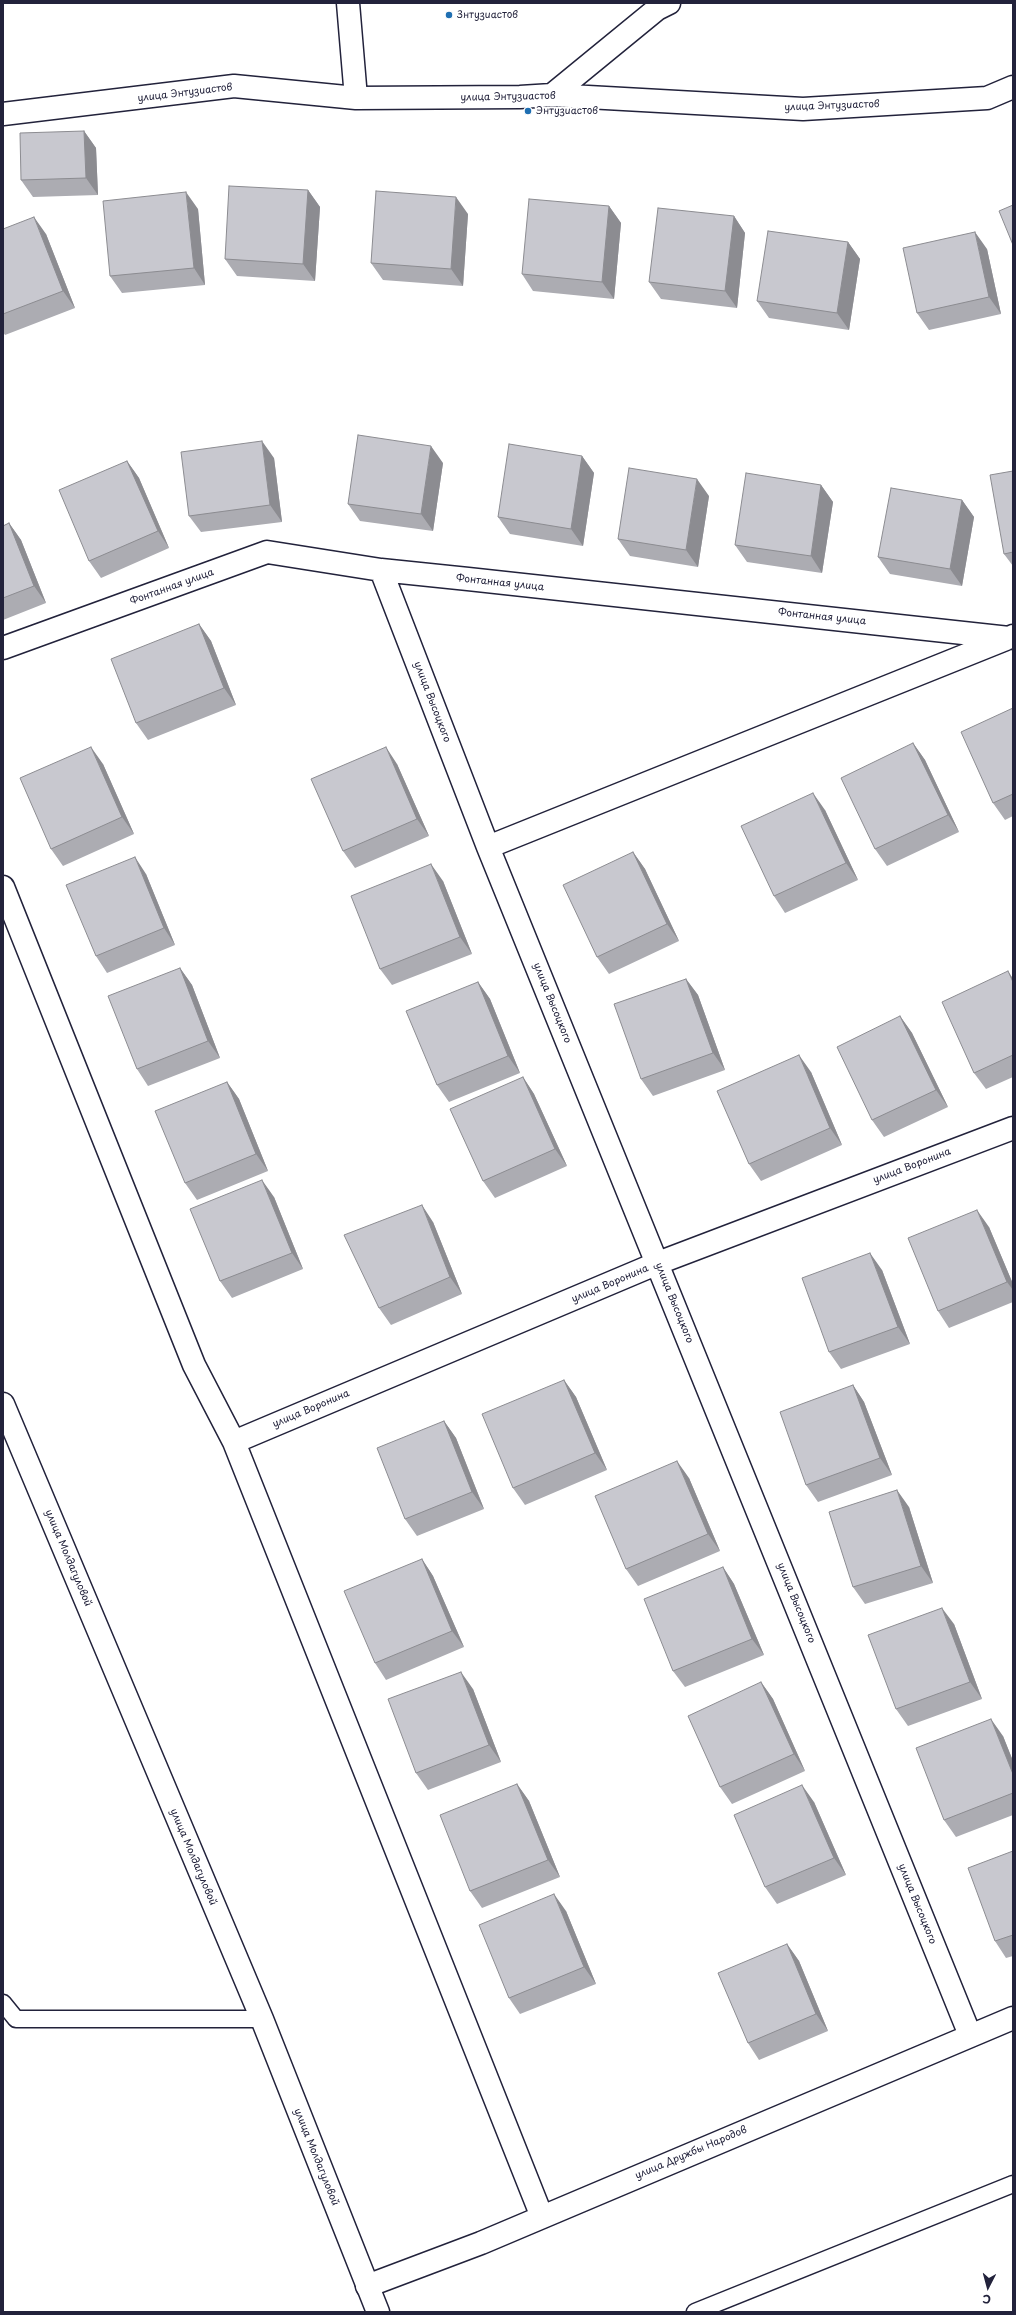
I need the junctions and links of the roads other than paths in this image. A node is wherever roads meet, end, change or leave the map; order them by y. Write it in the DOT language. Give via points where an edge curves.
graph roads {
  1 [pos="348,3"];
  2 [pos="669,3"];
  3 [pos="1013,87"];
  4 [pos="552,95"];
  5 [pos="356,98"];
  6 [pos="3,114"];
  7 [pos="381,570"];
  8 [pos="1011,637"];
  9 [pos="3,648"];
  10 [pos="488,847"];
  11 [pos="3,887"];
  12 [pos="1013,1128"];
  13 [pos="658,1263"];
  14 [pos="3,1404"];
  15 [pos="234,1442"];
  16 [pos="3,2003"];
  17 [pos="1013,2018"];
  18 [pos="262,2020"];
  19 [pos="970,2035"];
  20 [pos="1013,2184"];
  21 [pos="542,2217"];
  22 [pos="367,2286"];
  23 [pos="378,2312"];
  24 [pos="694,2312"];
  1 -- 5 [label="street"];
  2 -- 4 [label="street" via="657,9"];
  3 -- 4 [label="street, улица Энтузиастов" via="987,98 803,109"];
  4 -- 5 [label="street, улица Энтузиастов" via="512,98"];
  5 -- 6 [label="street, улица Энтузиастов" via="234,86"];
  7 -- 8 [label="street, Фонтанная улица"];
  7 -- 9 [label="street, Фонтанная улица" via="267,552"];
  7 -- 10 [label="street, улица Высоцкого"];
  8 -- 10 [label="street"];
  10 -- 13 [label="street, улица Высоцкого"];
  11 -- 15 [label="street" via="194,1365"];
  12 -- 13 [label="street, улица Воронина"];
  13 -- 15 [label="street, улица Воронина"];
  13 -- 19 [label="street, улица Высоцкого"];
  14 -- 18 [label="street, улица Молдагуловой"];
  15 -- 21 [label="street"];
  16 -- 18 [label="lane" via="16,2018"];
  17 -- 19 [label="street, улица Дружбы Народов"];
  18 -- 22 [label="street, улица Молдагуловой"];
  19 -- 21 [label="street, улица Дружбы Народов"];
  20 -- 24 [label="lane"];
  21 -- 22 [label="street, улица Дружбы Народов"];
  22 -- 23 [label="street, улица Молдагуловой"];
}
